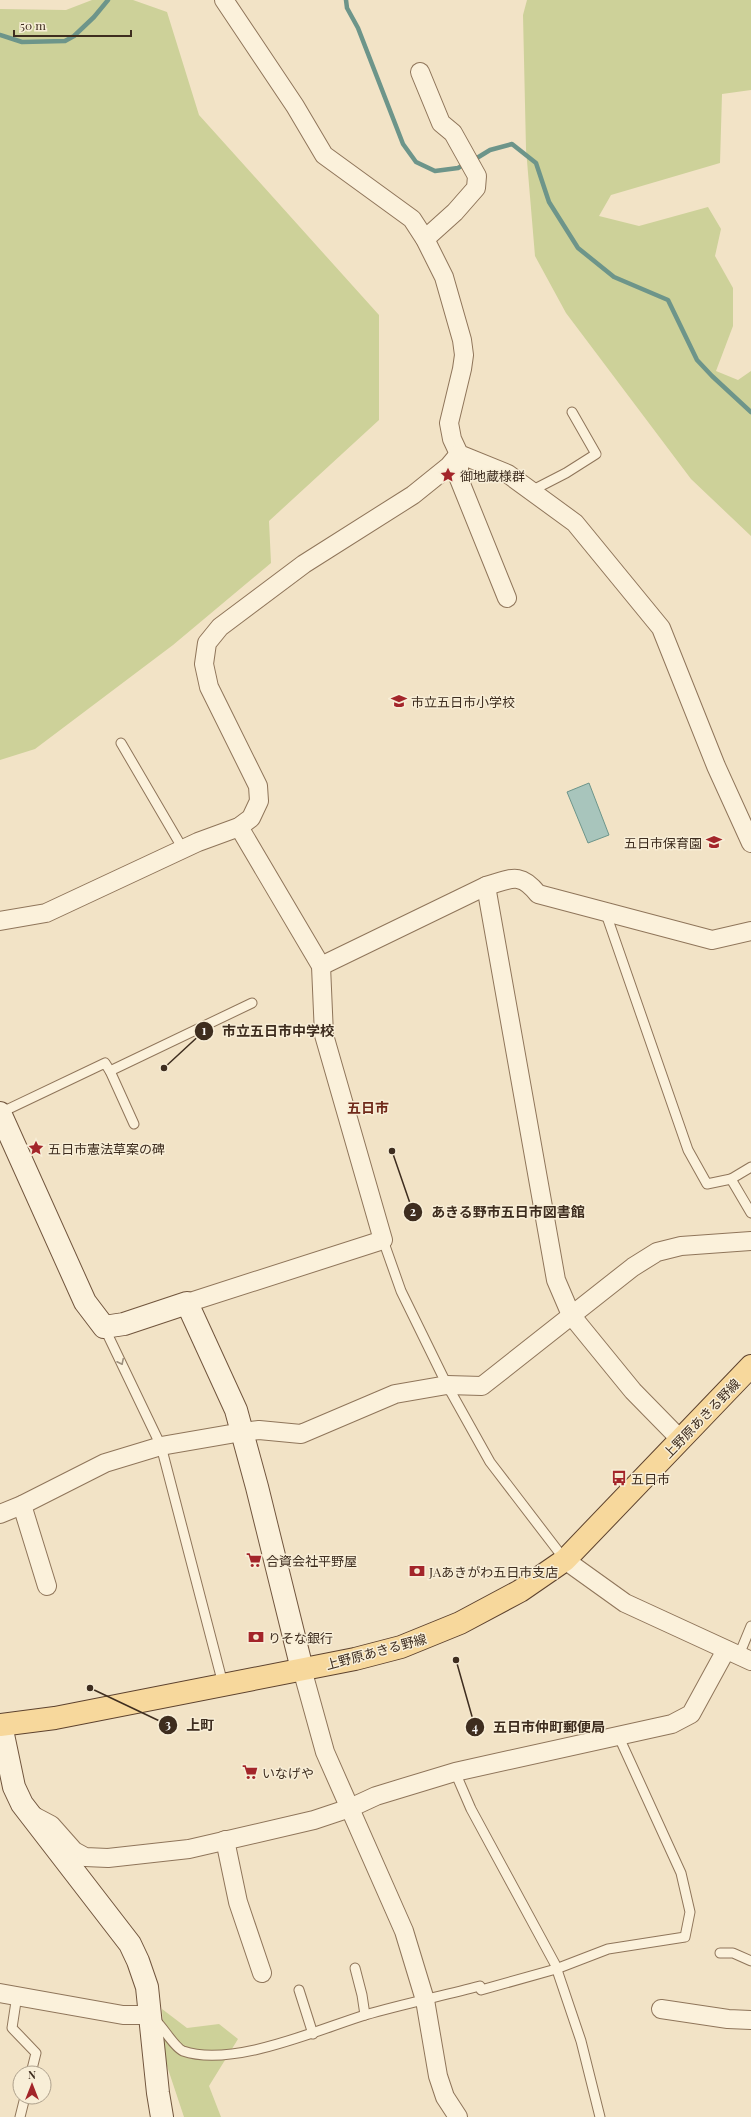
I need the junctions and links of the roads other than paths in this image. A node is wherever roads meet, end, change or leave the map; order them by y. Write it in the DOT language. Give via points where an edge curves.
graph roads {
  1 [pos="224,0"];
  2 [pos="420,72"];
  3 [pos="425,239"];
  4 [pos="572,412"];
  5 [pos="459,454"];
  6 [pos="531,491"];
  7 [pos="507,598"];
  8 [pos="121,743"];
  9 [pos="239,827"];
  10 [pos="751,843"];
  11 [pos="183,849"];
  12 [pos="486,886"];
  13 [pos="605,911"];
  14 [pos="0,921"];
  15 [pos="751,931"];
  16 [pos="321,966"];
  17 [pos="252,1003"];
  18 [pos="110,1071"];
  19 [pos="0,1113"];
  20 [pos="134,1124"];
  21 [pos="751,1167"];
  22 [pos="731,1179"];
  23 [pos="751,1213"];
  24 [pos="383,1240"];
  25 [pos="751,1241"];
  26 [pos="187,1303"];
  27 [pos="571,1315"];
  28 [pos="104,1327"];
  29 [pos="751,1366"];
  30 [pos="447,1385"];
  31 [pos="242,1432"];
  32 [pos="681,1440"];
  33 [pos="161,1446"];
  34 [pos="22,1505"];
  35 [pos="0,1514"];
  36 [pos="565,1560"];
  37 [pos="47,1586"];
  38 [pos="751,1626"];
  39 [pos="738,1656"];
  40 [pos="302,1669"];
  41 [pos="222,1684"];
  42 [pos="0,1725"];
  43 [pos="618,1734"];
  44 [pos="455,1772"];
  45 [pos="350,1808"];
  46 [pos="31,1815"];
  47 [pos="225,1840"];
  48 [pos="720,1953"];
  49 [pos="751,1961"];
  50 [pos="355,1968"];
  51 [pos="556,1969"];
  52 [pos="262,1973"];
  53 [pos="299,1990"];
  54 [pos="8,1994"];
  55 [pos="425,2000"];
  56 [pos="661,2009"];
  57 [pos="150,2015"];
  58 [pos="365,2015"];
  59 [pos="751,2020"];
  60 [pos="312,2034"];
  61 [pos="33,2065"];
  62 [pos="23,2105"];
  63 [pos="20,2117"];
  64 [pos="162,2117"];
  65 [pos="458,2117"];
  66 [pos="600,2117"];
  1 -- 3 [label="street" via="295,106 324,155 412,219"];
  2 -- 3 [label="street" via="441,123 453,133 477,176 476,188 455,212"];
  3 -- 5 [label="street" via="444,277 462,340 462,369 449,423 452,439"];
  4 -- 6 [label="lane" via="596,454 566,474"];
  5 -- 6 [label="street" via="508,474"];
  5 -- 7 [label="street" via="459,479"];
  5 -- 9 [label="street" via="449,466 413,495 304,564 220,627 207,644 204,664 209,687 258,786 259,801 251,818"];
  6 -- 10 [label="street" via="575,523 662,628 716,766"];
  8 -- 11 [label="lane"];
  9 -- 11 [label="street"];
  9 -- 16 [label="street"];
  11 -- 14 [label="street" via="46,913"];
  12 -- 13 [label="street" via="514,878 528,882 538,894"];
  12 -- 16 [label="street"];
  12 -- 27 [label="street" via="556,1280"];
  13 -- 15 [label="street" via="712,940"];
  13 -- 22 [label="lane" via="688,1150 707,1184"];
  16 -- 24 [label="street" via="324,1035"];
  17 -- 18 [label="lane"];
  18 -- 19 [label="lane" via="105,1063"];
  18 -- 20 [label="lane"];
  19 -- 28 [label="street" via="84,1302"];
  21 -- 22 [label="lane"];
  22 -- 23 [label="lane"];
  24 -- 26 [label="street"];
  24 -- 30 [label="lane" via="401,1291"];
  25 -- 27 [label="street" via="681,1246 657,1252 633,1267"];
  26 -- 28 [label="street" via="124,1324"];
  26 -- 31 [label="street" via="236,1410"];
  27 -- 30 [label="street" via="482,1386"];
  27 -- 32 [label="street" via="633,1391"];
  28 -- 33 [label="lane, one-way"];
  29 -- 32 [label="main road, 上野原あきる野線"];
  30 -- 31 [label="street" via="395,1394 301,1434 259,1430"];
  30 -- 36 [label="lane" via="490,1462"];
  31 -- 33 [label="street"];
  31 -- 40 [label="street"];
  32 -- 36 [label="main road, 上野原あきる野線"];
  33 -- 34 [label="street" via="105,1463"];
  33 -- 41 [label="lane"];
  34 -- 35 [label="street"];
  34 -- 37 [label="street"];
  36 -- 39 [label="street" via="625,1603"];
  36 -- 40 [label="main road, 上野原あきる野線" via="520,1591 433,1636 355,1659"];
  38 -- 39 [label="lane"];
  39 -- 43 [label="street" via="691,1714 672,1724"];
  40 -- 41 [label="main road, 上野原あきる野線"];
  40 -- 45 [label="street" via="325,1752"];
  41 -- 42 [label="main road, 上野原あきる野線" via="55,1718"];
  42 -- 46 [label="street" via="14,1787"];
  43 -- 44 [label="street"];
  43 -- 51 [label="lane" via="681,1873 690,1912 685,1937 608,1949"];
  44 -- 45 [label="street" via="376,1796"];
  44 -- 51 [label="lane" via="471,1809"];
  45 -- 47 [label="street" via="314,1820"];
  45 -- 55 [label="street" via="404,1931"];
  46 -- 47 [label="street" via="51,1825 74,1851 85,1857 108,1858 188,1849"];
  46 -- 57 [label="street" via="130,1944 147,1987"];
  47 -- 52 [label="street" via="238,1902"];
  48 -- 49 [label="lane" via="733,1954"];
  50 -- 58 [label="lane"];
  51 -- 55 [label="lane" via="481,1990 480,1986"];
  51 -- 66 [label="lane" via="581,2042"];
  53 -- 60 [label="lane"];
  54 -- 57 [label="street" via="123,2015"];
  54 -- 61 [label="lane" via="12,2028 36,2053"];
  55 -- 58 [label="lane"];
  55 -- 65 [label="street" via="438,2076 445,2097"];
  56 -- 59 [label="street"];
  57 -- 60 [label="lane" via="181,2050 196,2055 224,2054 272,2046"];
  57 -- 64 [label="street"];
  58 -- 60 [label="lane"];
  62 -- 63 [label="lane"];
}
